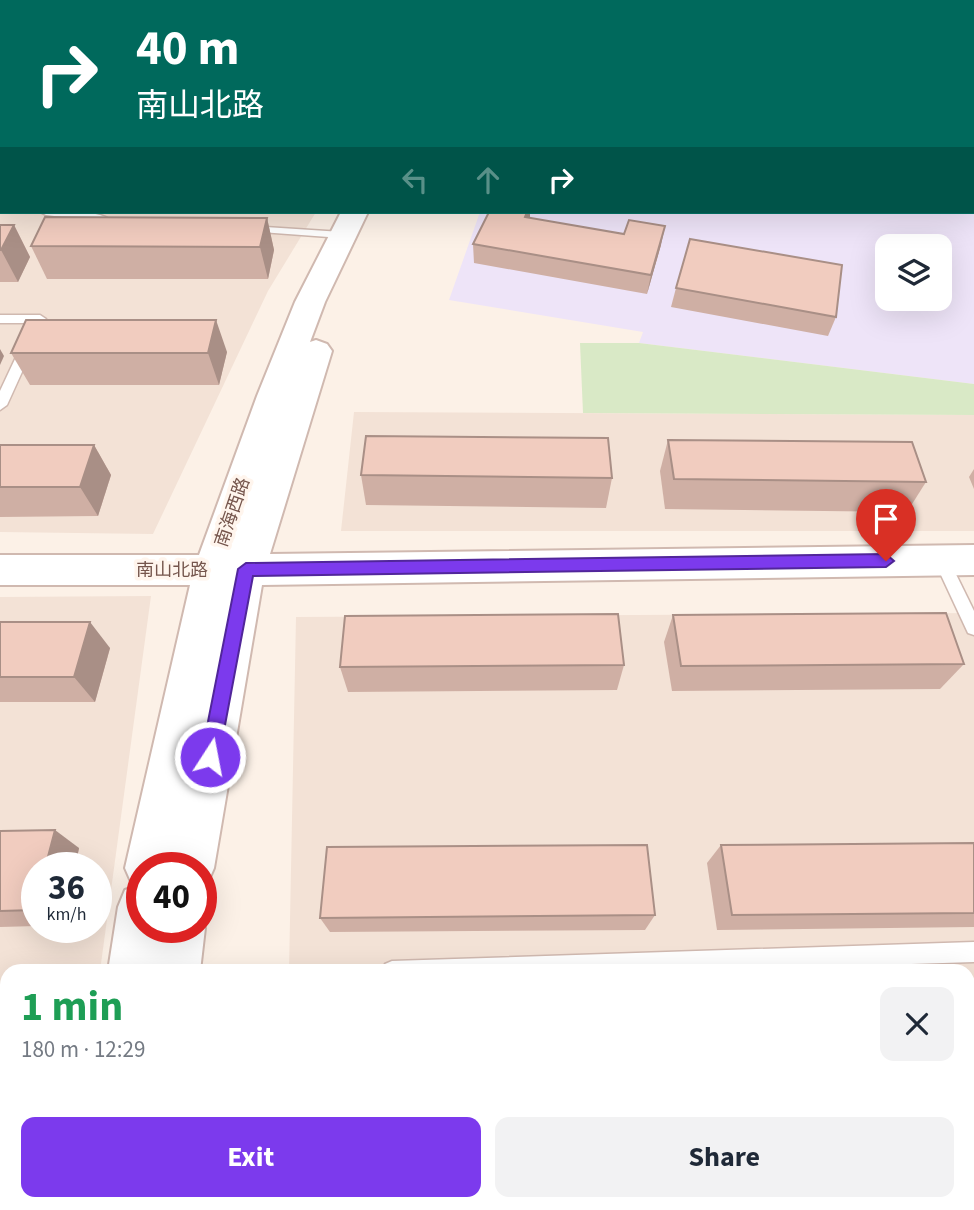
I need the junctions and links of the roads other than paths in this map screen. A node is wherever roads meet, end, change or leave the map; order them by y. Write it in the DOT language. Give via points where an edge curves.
graph roads {
  1 [pos="68,214"];
  2 [pos="375,214"];
  3 [pos="114,220"];
  4 [pos="348,223"];
  5 [pos="235,228"];
  6 [pos="0,319"];
  7 [pos="0,405"];
  8 [pos="958,560"];
  9 [pos="0,570"];
  10 [pos="229,570"];
  11 [pos="974,628"];
  12 [pos="152,852"];
  13 [pos="193,852"];
  14 [pos="136,943"];
  15 [pos="179,943"];
  16 [pos="974,952"];
  17 [pos="133,964"];
  18 [pos="176,964"];
  19 [pos="606,964"];
  1 -- 3 [label="lane"];
  2 -- 10 [label="street, 南海西路"];
  4 -- 5 [label="lane"];
  4 -- 10 [label="street, 南海西路" via="277,384"];
  6 -- 7 [label="lane" via="40,320"];
  8 -- 10 [label="street, 南山北路"];
  8 -- 11 [label="lane"];
  9 -- 10 [label="street, 南山北路"];
  10 -- 12 [label="street, 南海西路"];
  10 -- 13 [label="street, 南海西路"];
  14 -- 17 [label="street"];
  15 -- 18 [label="street"];
  16 -- 19 [label="lane"];
}
